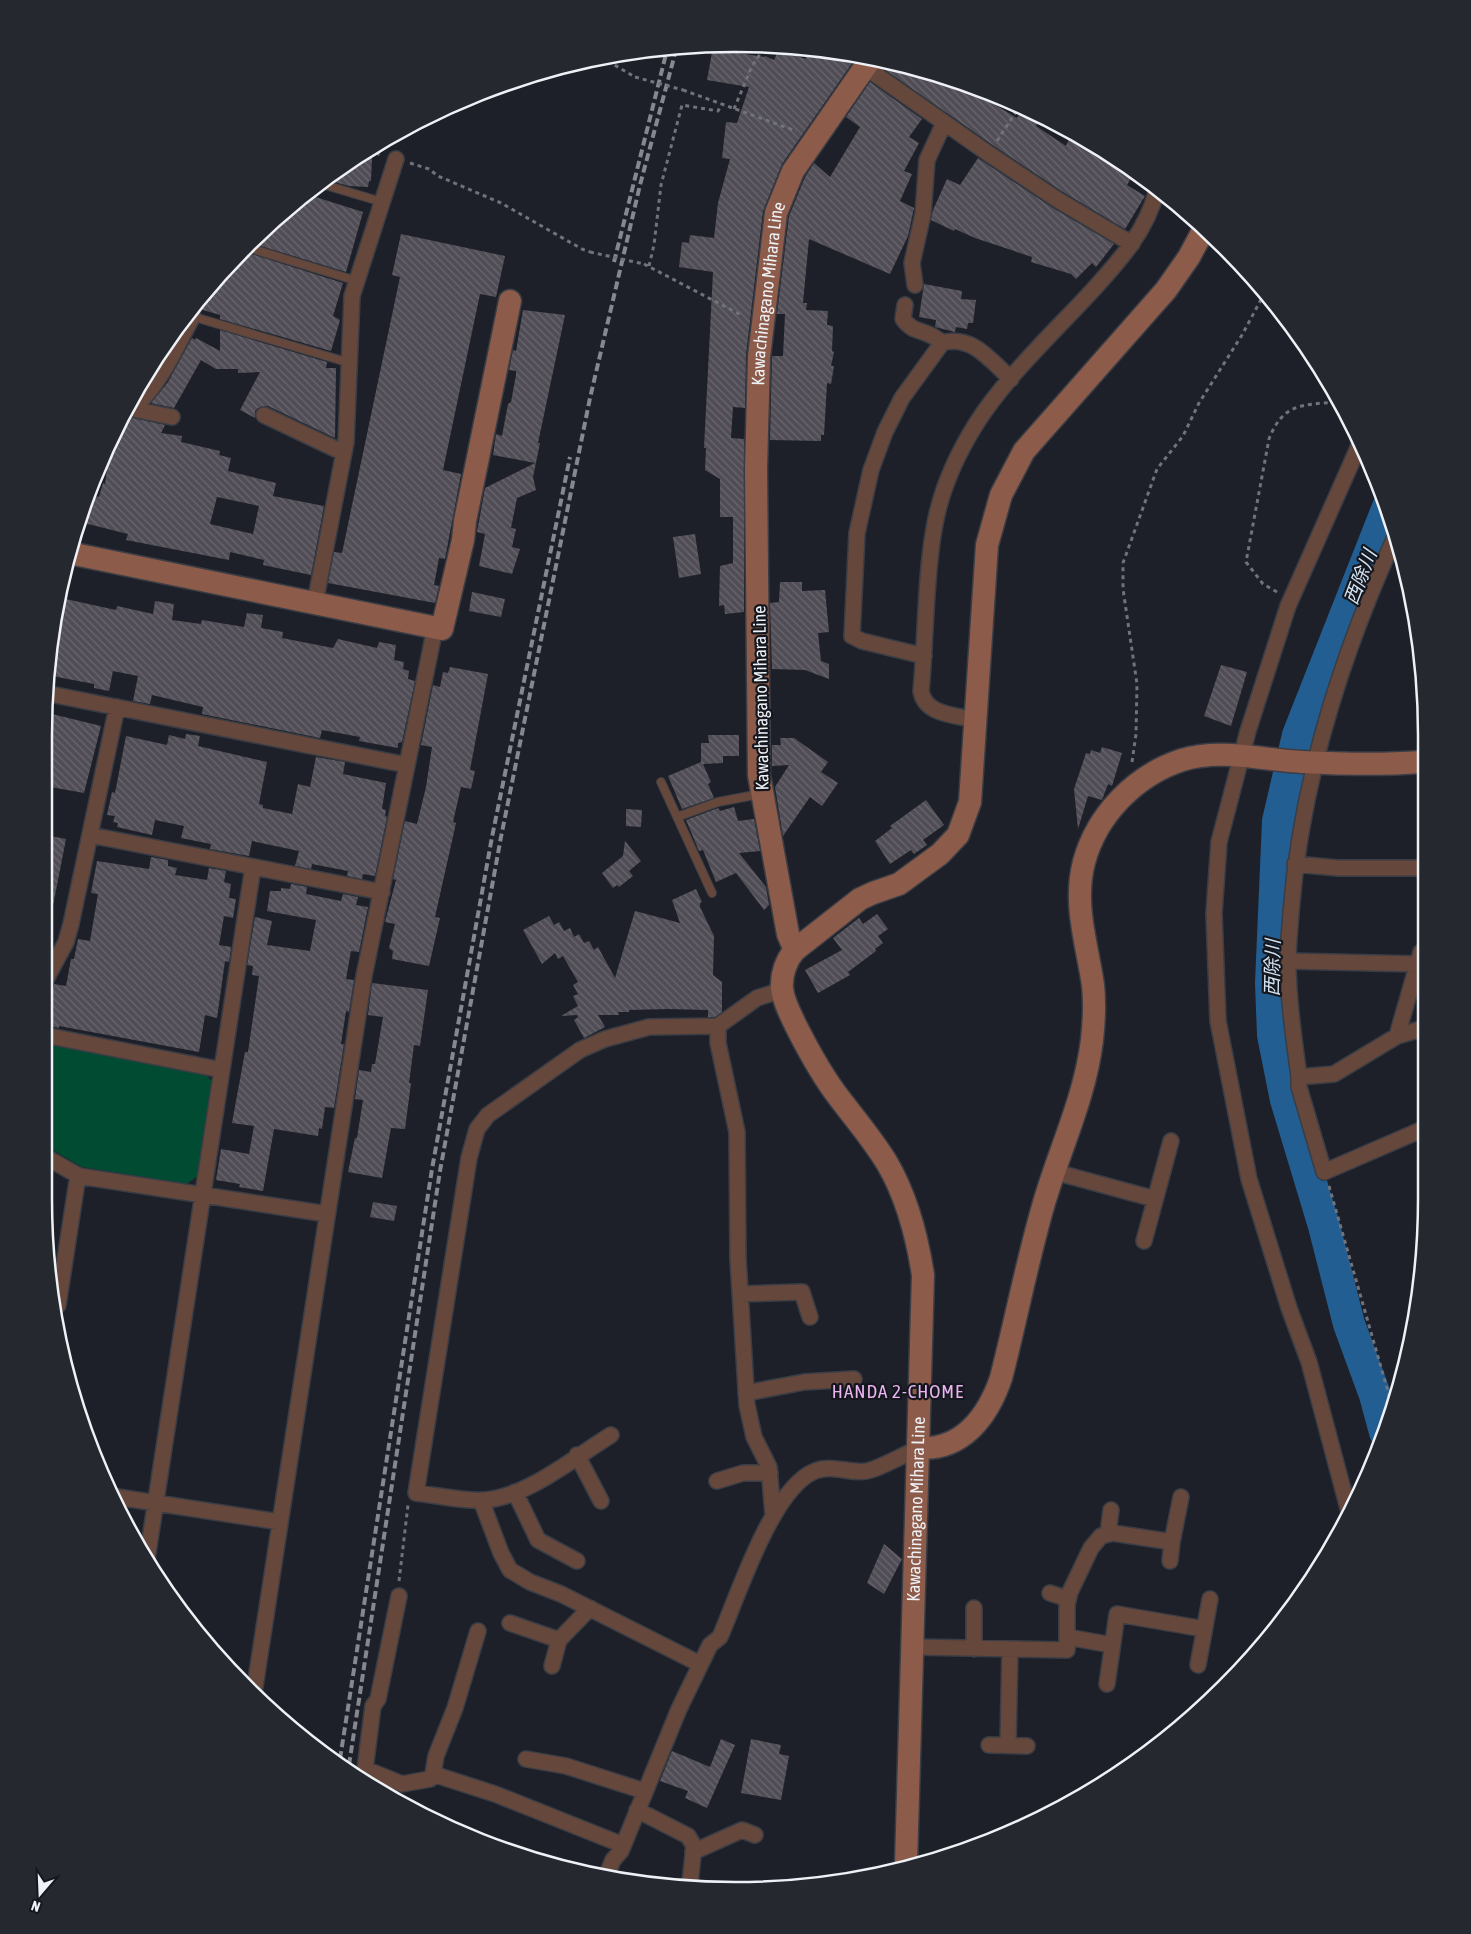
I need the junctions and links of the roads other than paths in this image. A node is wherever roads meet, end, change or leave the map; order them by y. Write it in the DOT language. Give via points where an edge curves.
graph roads {
  1 [pos="866,65"];
  2 [pos="875,67"];
  3 [pos="944,123"];
  4 [pos="396,159"];
  5 [pos="330,187"];
  6 [pos="1154,196"];
  7 [pos="382,202"];
  8 [pos="1200,236"];
  9 [pos="1132,244"];
  10 [pos="256,250"];
  11 [pos="356,281"];
  12 [pos="915,285"];
  13 [pos="510,302"];
  14 [pos="905,305"];
  15 [pos="196,317"];
  16 [pos="942,343"];
  17 [pos="175,346"];
  18 [pos="350,363"];
  19 [pos="1011,379"];
  20 [pos="140,401"];
  21 [pos="136,409"];
  22 [pos="264,416"];
  23 [pos="172,417"];
  24 [pos="1357,451"];
  25 [pos="344,453"];
  26 [pos="1391,546"];
  27 [pos="77,555"];
  28 [pos="315,603"];
  29 [pos="435,628"];
  30 [pos="924,656"];
  31 [pos="54,695"];
  32 [pos="117,707"];
  33 [pos="975,720"];
  34 [pos="1245,757"];
  35 [pos="1312,762"];
  36 [pos="1418,762"];
  37 [pos="407,765"];
  38 [pos="660,782"];
  39 [pos="762,793"];
  40 [pos="677,818"];
  41 [pos="90,835"];
  42 [pos="1295,864"];
  43 [pos="253,867"];
  44 [pos="1418,868"];
  45 [pos="382,892"];
  46 [pos="712,893"];
  47 [pos="795,950"];
  48 [pos="1418,958"];
  49 [pos="1288,961"];
  50 [pos="1418,965"];
  51 [pos="52,968"];
  52 [pos="782,990"];
  53 [pos="718,1026"];
  54 [pos="1418,1030"];
  55 [pos="52,1036"];
  56 [pos="1398,1036"];
  57 [pos="222,1070"];
  58 [pos="1299,1077"];
  59 [pos="1418,1131"];
  60 [pos="1171,1141"];
  61 [pos="52,1160"];
  62 [pos="1055,1172"];
  63 [pos="78,1175"];
  64 [pos="203,1195"];
  65 [pos="1155,1199"];
  66 [pos="327,1214"];
  67 [pos="1144,1241"];
  68 [pos="740,1294"];
  69 [pos="59,1296"];
  70 [pos="810,1317"];
  71 [pos="854,1378"];
  72 [pos="746,1393"];
  73 [pos="610,1435"];
  74 [pos="920,1448"];
  75 [pos="578,1455"];
  76 [pos="770,1473"];
  77 [pos="717,1480"];
  78 [pos="515,1492"];
  79 [pos="1181,1496"];
  80 [pos="121,1498"];
  81 [pos="481,1500"];
  82 [pos="601,1501"];
  83 [pos="155,1503"];
  84 [pos="1347,1503"];
  85 [pos="1111,1510"];
  86 [pos="774,1515"];
  87 [pos="280,1522"];
  88 [pos="1108,1534"];
  89 [pos="1172,1542"];
  90 [pos="149,1547"];
  91 [pos="577,1561"];
  92 [pos="1170,1561"];
  93 [pos="1050,1593"];
  94 [pos="399,1596"];
  95 [pos="1068,1599"];
  96 [pos="1210,1599"];
  97 [pos="590,1608"];
  98 [pos="974,1608"];
  99 [pos="510,1623"];
  100 [pos="1204,1629"];
  101 [pos="478,1631"];
  102 [pos="1067,1637"];
  103 [pos="559,1640"];
  104 [pos="1112,1645"];
  105 [pos="914,1647"];
  106 [pos="974,1648"];
  107 [pos="1010,1649"];
  108 [pos="700,1664"];
  109 [pos="1198,1665"];
  110 [pos="552,1666"];
  111 [pos="255,1683"];
  112 [pos="1106,1684"];
  113 [pos="989,1745"];
  114 [pos="1008,1745"];
  115 [pos="1027,1746"];
  116 [pos="526,1759"];
  117 [pos="434,1774"];
  118 [pos="644,1791"];
  119 [pos="637,1810"];
  120 [pos="755,1836"];
  121 [pos="622,1845"];
  122 [pos="693,1852"];
  123 [pos="906,1859"];
  124 [pos="610,1869"];
  125 [pos="690,1880"];
  1 -- 39 [label="street, Kawachinagano Mihara Line" via="793,171 776,213 756,389 759,775"];
  2 -- 3 [label="street"];
  3 -- 9 [label="street" via="1058,200"];
  3 -- 12 [label="street" via="927,160 923,214 912,263"];
  4 -- 7 [label="street"];
  5 -- 7 [label="lane"];
  6 -- 9 [label="street" via="1149,214"];
  7 -- 11 [label="street"];
  8 -- 33 [label="street" via="1166,290 1034,439 1008,479 987,545"];
  9 -- 19 [label="street"];
  10 -- 11 [label="lane"];
  11 -- 18 [label="street" via="352,296"];
  13 -- 29 [label="street" via="463,540 442,629"];
  14 -- 16 [label="street" via="903,319 907,324 912,329 934,334"];
  15 -- 18 [label="lane"];
  16 -- 19 [label="street" via="972,343"];
  16 -- 30 [label="street" via="902,398 885,432 872,470 857,533 851,631 852,636 862,641"];
  17 -- 20 [label="street" via="161,376"];
  18 -- 25 [label="street"];
  19 -- 30 [label="street" via="976,423 957,457 940,502 932,538"];
  21 -- 23 [label="street"];
  22 -- 25 [label="street"];
  24 -- 34 [label="street" via="1290,600"];
  25 -- 28 [label="street"];
  26 -- 35 [label="street" via="1357,628"];
  27 -- 28 [label="street"];
  28 -- 29 [label="street"];
  29 -- 37 [label="street"];
  30 -- 33 [label="street" via="922,698 932,710"];
  31 -- 32 [label="street"];
  32 -- 37 [label="street"];
  32 -- 41 [label="street"];
  33 -- 47 [label="street" via="970,802 953,842 899,884 860,899"];
  34 -- 35 [label="street"];
  34 -- 62 [label="street" via="1220,755 1184,759 1153,772 1112,808 1093,838 1084,862 1080,912 1093,986 1094,1020 1084,1088"];
  34 -- 84 [label="street" via="1219,842 1214,913 1218,1021 1249,1179 1309,1362"];
  35 -- 36 [label="street"];
  35 -- 42 [label="street"];
  37 -- 45 [label="street"];
  38 -- 40 [label="lane"];
  39 -- 40 [label="lane" via="718,802"];
  39 -- 47 [label="street, Kawachinagano Mihara Line" via="788,934"];
  40 -- 46 [label="lane"];
  41 -- 43 [label="street"];
  41 -- 51 [label="street" via="66,942"];
  42 -- 44 [label="street" via="1338,868"];
  42 -- 49 [label="street"];
  43 -- 45 [label="street"];
  43 -- 57 [label="street"];
  45 -- 66 [label="street" via="364,976"];
  47 -- 52 [label="street" via="786,964"];
  48 -- 49 [label="street"];
  49 -- 58 [label="street"];
  50 -- 56 [label="street"];
  52 -- 53 [label="street" via="756,998"];
  52 -- 74 [label="street, Kawachinagano Mihara Line" via="810,1055 888,1164 912,1220 923,1275"];
  53 -- 68 [label="street" via="718,1043 737,1132 736,1214"];
  53 -- 81 [label="street" via="649,1027 605,1039 580,1050 488,1115 477,1129 469,1158 416,1493"];
  54 -- 56 [label="street"];
  55 -- 57 [label="street"];
  56 -- 58 [label="street" via="1334,1074"];
  57 -- 64 [label="street"];
  58 -- 59 [label="street" via="1324,1172"];
  60 -- 65 [label="street"];
  61 -- 63 [label="street"];
  62 -- 65 [label="street"];
  62 -- 74 [label="street" via="993,1402 978,1423 958,1438 931,1448"];
  63 -- 64 [label="street"];
  63 -- 69 [label="street"];
  64 -- 66 [label="street"];
  64 -- 83 [label="street"];
  65 -- 67 [label="street"];
  66 -- 87 [label="street"];
  68 -- 70 [label="street" via="802,1292"];
  68 -- 72 [label="street"];
  71 -- 72 [label="street" via="804,1382"];
  72 -- 76 [label="street" via="754,1437"];
  73 -- 75 [label="street"];
  74 -- 86 [label="street" via="870,1471 825,1468 814,1471 787,1494"];
  74 -- 105 [label="street, Kawachinagano Mihara Line"];
  75 -- 78 [label="street"];
  75 -- 82 [label="street"];
  76 -- 77 [label="street" via="743,1473"];
  76 -- 86 [label="street"];
  78 -- 81 [label="street"];
  78 -- 91 [label="street" via="538,1540"];
  79 -- 89 [label="street"];
  80 -- 83 [label="street"];
  81 -- 97 [label="street" via="510,1570"];
  83 -- 87 [label="street"];
  83 -- 90 [label="street"];
  85 -- 88 [label="street"];
  86 -- 108 [label="street" via="720,1637 710,1645"];
  87 -- 111 [label="street"];
  88 -- 89 [label="street"];
  88 -- 95 [label="street" via="1101,1536 1091,1548"];
  89 -- 92 [label="street"];
  93 -- 95 [label="street"];
  94 -- 117 [label="street" via="378,1699 373,1706 365,1768 402,1784 430,1779"];
  95 -- 102 [label="street"];
  96 -- 100 [label="street"];
  97 -- 103 [label="street"];
  97 -- 108 [label="street"];
  98 -- 106 [label="street"];
  99 -- 103 [label="street"];
  100 -- 104 [label="street" via="1117,1614"];
  100 -- 109 [label="street"];
  101 -- 117 [label="street" via="455,1708 436,1756"];
  102 -- 104 [label="street"];
  102 -- 107 [label="street" via="1067,1650"];
  103 -- 110 [label="street"];
  104 -- 112 [label="street"];
  105 -- 106 [label="street"];
  105 -- 123 [label="street, Kawachinagano Mihara Line"];
  106 -- 107 [label="street"];
  107 -- 114 [label="street"];
  108 -- 118 [label="street"];
  113 -- 114 [label="street"];
  114 -- 115 [label="street"];
  116 -- 118 [label="street" via="566,1766"];
  117 -- 121 [label="street" via="495,1794"];
  118 -- 119 [label="street"];
  119 -- 121 [label="street"];
  119 -- 122 [label="street" via="688,1836 694,1846"];
  120 -- 122 [label="street" via="742,1830"];
  121 -- 124 [label="street"];
  122 -- 125 [label="street"];
}
